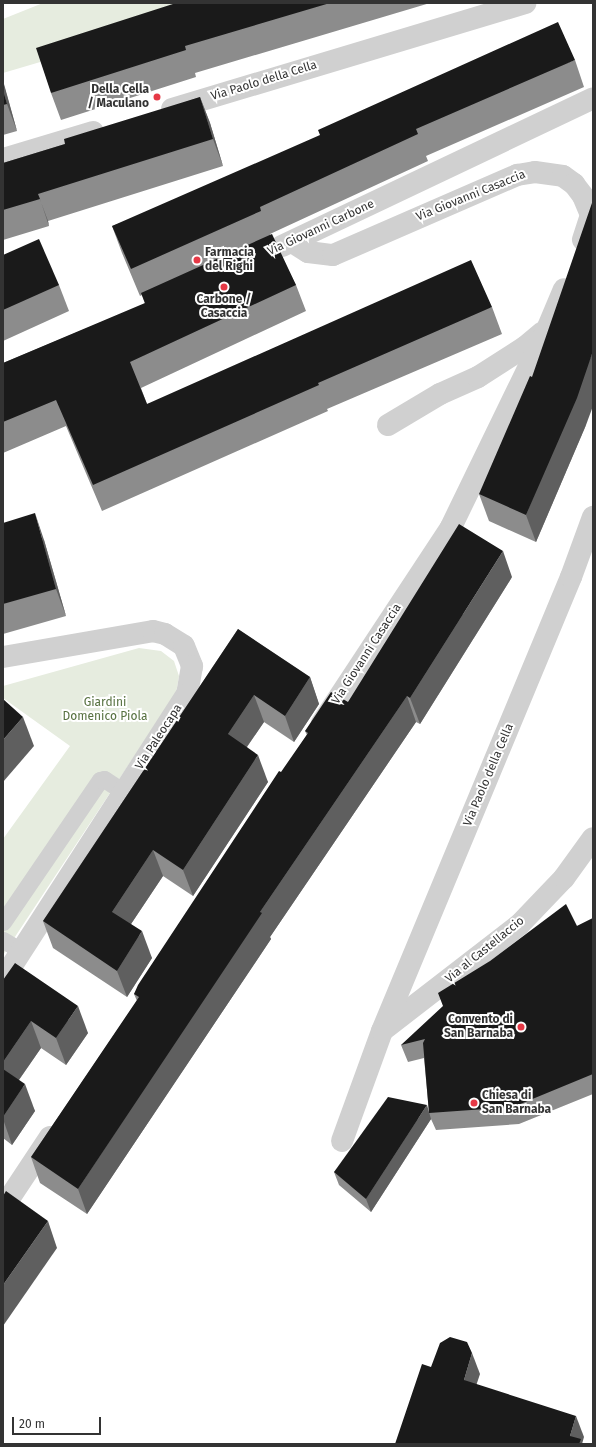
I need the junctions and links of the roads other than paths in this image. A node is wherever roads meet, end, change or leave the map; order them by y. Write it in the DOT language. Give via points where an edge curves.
graph roads {
  1 [pos="526,3"];
  2 [pos="593,98"];
  3 [pos="153,115"];
  4 [pos="116,126"];
  5 [pos="3,159"];
  6 [pos="292,242"];
  7 [pos="263,255"];
  8 [pos="548,327"];
  9 [pos="388,425"];
  10 [pos="593,517"];
  11 [pos="3,657"];
  12 [pos="310,741"];
  13 [pos="124,792"];
  14 [pos="593,838"];
  15 [pos="3,922"];
  16 [pos="12,946"];
  17 [pos="3,980"];
  18 [pos="382,1031"];
  19 [pos="60,1121"];
  20 [pos="342,1141"];
  21 [pos="3,1208"];
  1 -- 3 [label="street, Via Paolo della Cella"];
  2 -- 6 [label="street, Via Giovanni Carbone"];
  4 -- 5 [label="street"];
  6 -- 7 [label="street, Via Giovanni Carbone"];
  6 -- 8 [label="street, Via Giovanni Casaccia" via="308,252 333,255 517,175 549,172 563,176 574,184 583,196 591,215"];
  8 -- 9 [label="street, Via Giovanni Casaccia" via="525,347 478,377 440,394"];
  8 -- 12 [label="street, Via Giovanni Casaccia" via="451,528"];
  10 -- 18 [label="street, Via Paolo della Cella" via="571,577"];
  11 -- 13 [label="street, Via Paleocapa" via="140,631 165,634 184,646 192,666 187,694"];
  13 -- 15 [label="lane" via="104,779 100,780"];
  13 -- 16 [label="street, Via Paleocapa"];
  14 -- 18 [label="street, Via al Castellaccio" via="564,878 520,924"];
  16 -- 17 [label="street, Via Paleocapa"];
  18 -- 20 [label="street, Via Paolo della Cella"];
  19 -- 21 [label="street"];
}
